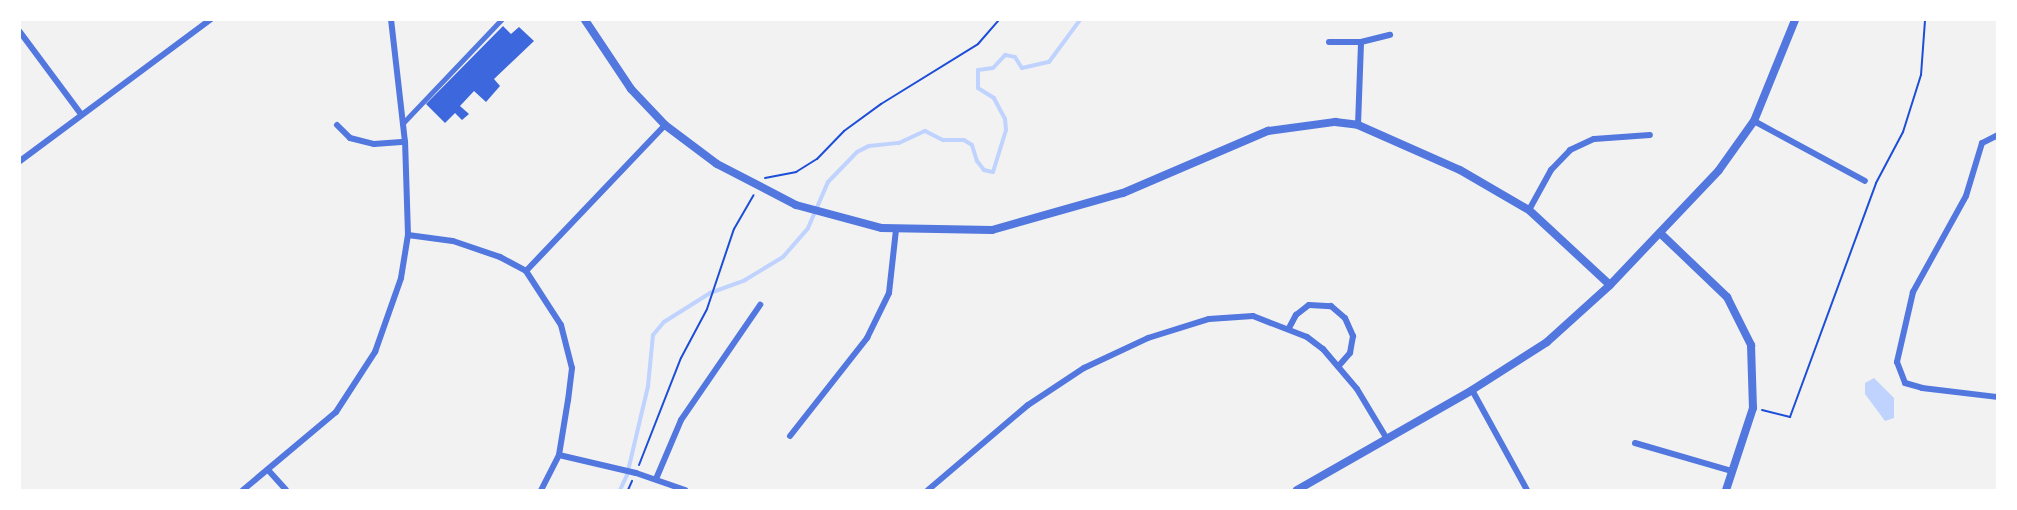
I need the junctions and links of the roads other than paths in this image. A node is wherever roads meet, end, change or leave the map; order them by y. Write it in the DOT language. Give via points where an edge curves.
graph roads {
  1 [pos="210,20"];
  2 [pos="391,20"];
  3 [pos="501,20"];
  4 [pos="585,20"];
  5 [pos="1795,20"];
  6 [pos="20,32"];
  7 [pos="1390,35"];
  8 [pos="1329,42"];
  9 [pos="1360,42"];
  10 [pos="81,114"];
  11 [pos="1754,121"];
  12 [pos="402,123"];
  13 [pos="337,125"];
  14 [pos="665,125"];
  15 [pos="1358,125"];
  16 [pos="1650,135"];
  17 [pos="1998,135"];
  18 [pos="405,141"];
  19 [pos="20,161"];
  20 [pos="1865,181"];
  21 [pos="1529,210"];
  22 [pos="896,230"];
  23 [pos="1660,233"];
  24 [pos="408,236"];
  25 [pos="526,271"];
  26 [pos="1610,285"];
  27 [pos="760,305"];
  28 [pos="1289,328"];
  29 [pos="1338,367"];
  30 [pos="1472,390"];
  31 [pos="1998,397"];
  32 [pos="789,436"];
  33 [pos="1387,439"];
  34 [pos="1635,444"];
  35 [pos="559,455"];
  36 [pos="269,471"];
  37 [pos="1732,471"];
  38 [pos="656,479"];
  39 [pos="243,490"];
  40 [pos="286,490"];
  41 [pos="541,490"];
  42 [pos="685,490"];
  43 [pos="928,490"];
  44 [pos="1298,490"];
  45 [pos="1527,490"];
  46 [pos="1726,490"];
  1 -- 10 [label="street"];
  2 -- 12 [label="street"];
  3 -- 12 [label="street"];
  4 -- 14 [label="street" via="631,89"];
  5 -- 11 [label="street"];
  6 -- 10 [label="street"];
  7 -- 9 [label="street"];
  8 -- 9 [label="street"];
  9 -- 15 [label="street"];
  10 -- 19 [label="street"];
  11 -- 20 [label="street"];
  11 -- 23 [label="street" via="1719,170"];
  12 -- 18 [label="street"];
  13 -- 18 [label="street" via="350,138 374,144"];
  14 -- 22 [label="street" via="717,164 757,186 819,211"];
  14 -- 25 [label="street"];
  15 -- 21 [label="street" via="1460,170"];
  15 -- 22 [label="street" via="1335,122 1269,131 1123,193 992,230"];
  16 -- 21 [label="street" via="1594,140 1570,150 1551,170"];
  17 -- 31 [label="street" via="1982,143 1970,189 1913,292 1896,362 1905,382"];
  18 -- 24 [label="street"];
  21 -- 26 [label="street"];
  22 -- 32 [label="street" via="889,293 867,338"];
  23 -- 26 [label="street"];
  23 -- 37 [label="street" via="1727,297 1751,345 1753,408"];
  24 -- 25 [label="street" via="453,242 500,257"];
  24 -- 36 [label="street" via="401,278 375,352 336,412"];
  25 -- 35 [label="street" via="561,325 572,368"];
  26 -- 30 [label="street" via="1546,342"];
  27 -- 38 [label="street" via="681,420"];
  28 -- 29 [label="street" via="1323,349"];
  28 -- 29 [label="street" via="1296,315 1309,305 1331,306 1345,318 1353,336 1350,353"];
  28 -- 43 [label="street" via="1253,316 1209,319 1148,338 1083,368 1029,405"];
  29 -- 33 [label="street"];
  30 -- 33 [label="street"];
  30 -- 45 [label="street"];
  33 -- 44 [label="street"];
  34 -- 37 [label="street"];
  35 -- 38 [label="street"];
  35 -- 41 [label="street"];
  36 -- 39 [label="street"];
  36 -- 40 [label="street"];
  37 -- 46 [label="street"];
  38 -- 42 [label="street"];
}
